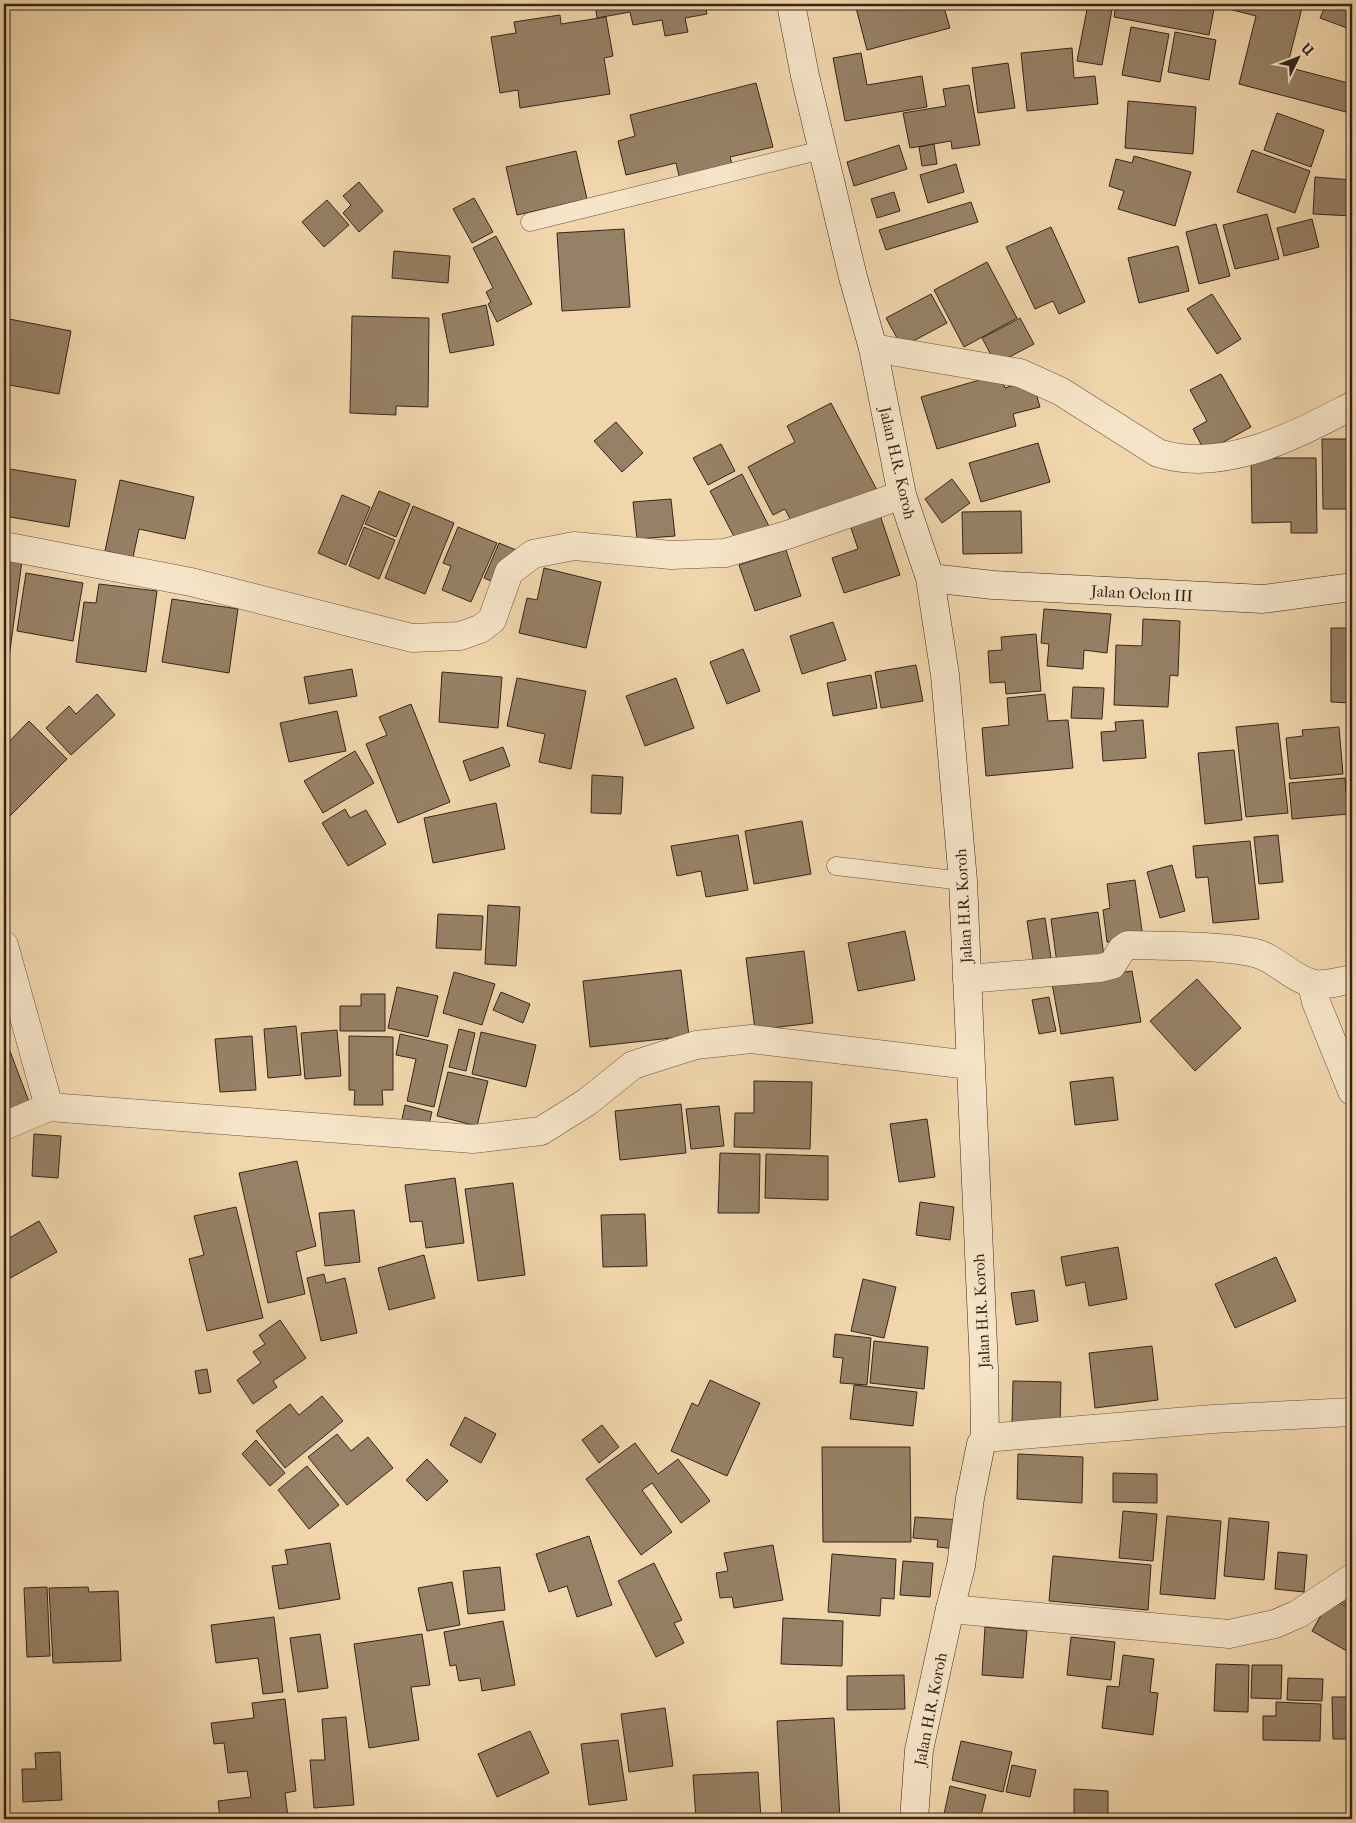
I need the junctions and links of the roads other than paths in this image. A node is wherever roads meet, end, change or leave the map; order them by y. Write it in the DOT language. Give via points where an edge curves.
graph roads {
  1 [pos="791,4"];
  2 [pos="822,150"];
  3 [pos="530,222"];
  4 [pos="873,348"];
  5 [pos="1352,406"];
  6 [pos="902,495"];
  7 [pos="4,546"];
  8 [pos="930,578"];
  9 [pos="1352,587"];
  10 [pos="836,866"];
  11 [pos="963,881"];
  12 [pos="4,946"];
  13 [pos="967,979"];
  14 [pos="1352,979"];
  15 [pos="1312,984"];
  16 [pos="970,1065"];
  17 [pos="1352,1091"];
  18 [pos="49,1107"];
  19 [pos="4,1126"];
  20 [pos="1352,1412"];
  21 [pos="985,1438"];
  22 [pos="1352,1578"];
  23 [pos="950,1608"];
  24 [pos="914,1819"];
  1 -- 2 [label="street, Jalan H.R. Koroh"];
  2 -- 3 [label="lane"];
  2 -- 4 [label="street, Jalan H.R. Koroh"];
  4 -- 5 [label="street" via="1020,374 1060,390 1158,453 1172,458 1227,456 1284,440"];
  4 -- 6 [label="street, Jalan H.R. Koroh"];
  6 -- 7 [label="street" via="725,553 671,555 574,546 533,554 509,572 492,620 480,629 460,636 412,638 191,582"];
  6 -- 8 [label="street, Jalan H.R. Koroh"];
  8 -- 9 [label="street, Jalan Oelon III" via="993,585 1263,599"];
  8 -- 11 [label="street, Jalan H.R. Koroh" via="945,675"];
  10 -- 11 [label="lane"];
  11 -- 13 [label="street, Jalan H.R. Koroh"];
  12 -- 18 [label="street"];
  13 -- 15 [label="street" via="1100,968 1112,965 1128,945 1252,952"];
  13 -- 16 [label="street, Jalan H.R. Koroh"];
  14 -- 15 [label="street"];
  15 -- 17 [label="street" via="1316,1002"];
  16 -- 18 [label="street" via="751,1039 696,1045 634,1065 587,1102 540,1131 473,1139"];
  16 -- 21 [label="street, Jalan H.R. Koroh"];
  18 -- 19 [label="street"];
  20 -- 21 [label="street" via="1213,1419"];
  21 -- 23 [label="street, Jalan H.R. Koroh" via="970,1498 961,1566"];
  22 -- 23 [label="street" via="1298,1614 1275,1624 1229,1634"];
  23 -- 24 [label="street, Jalan H.R. Koroh" via="919,1750"];
}
